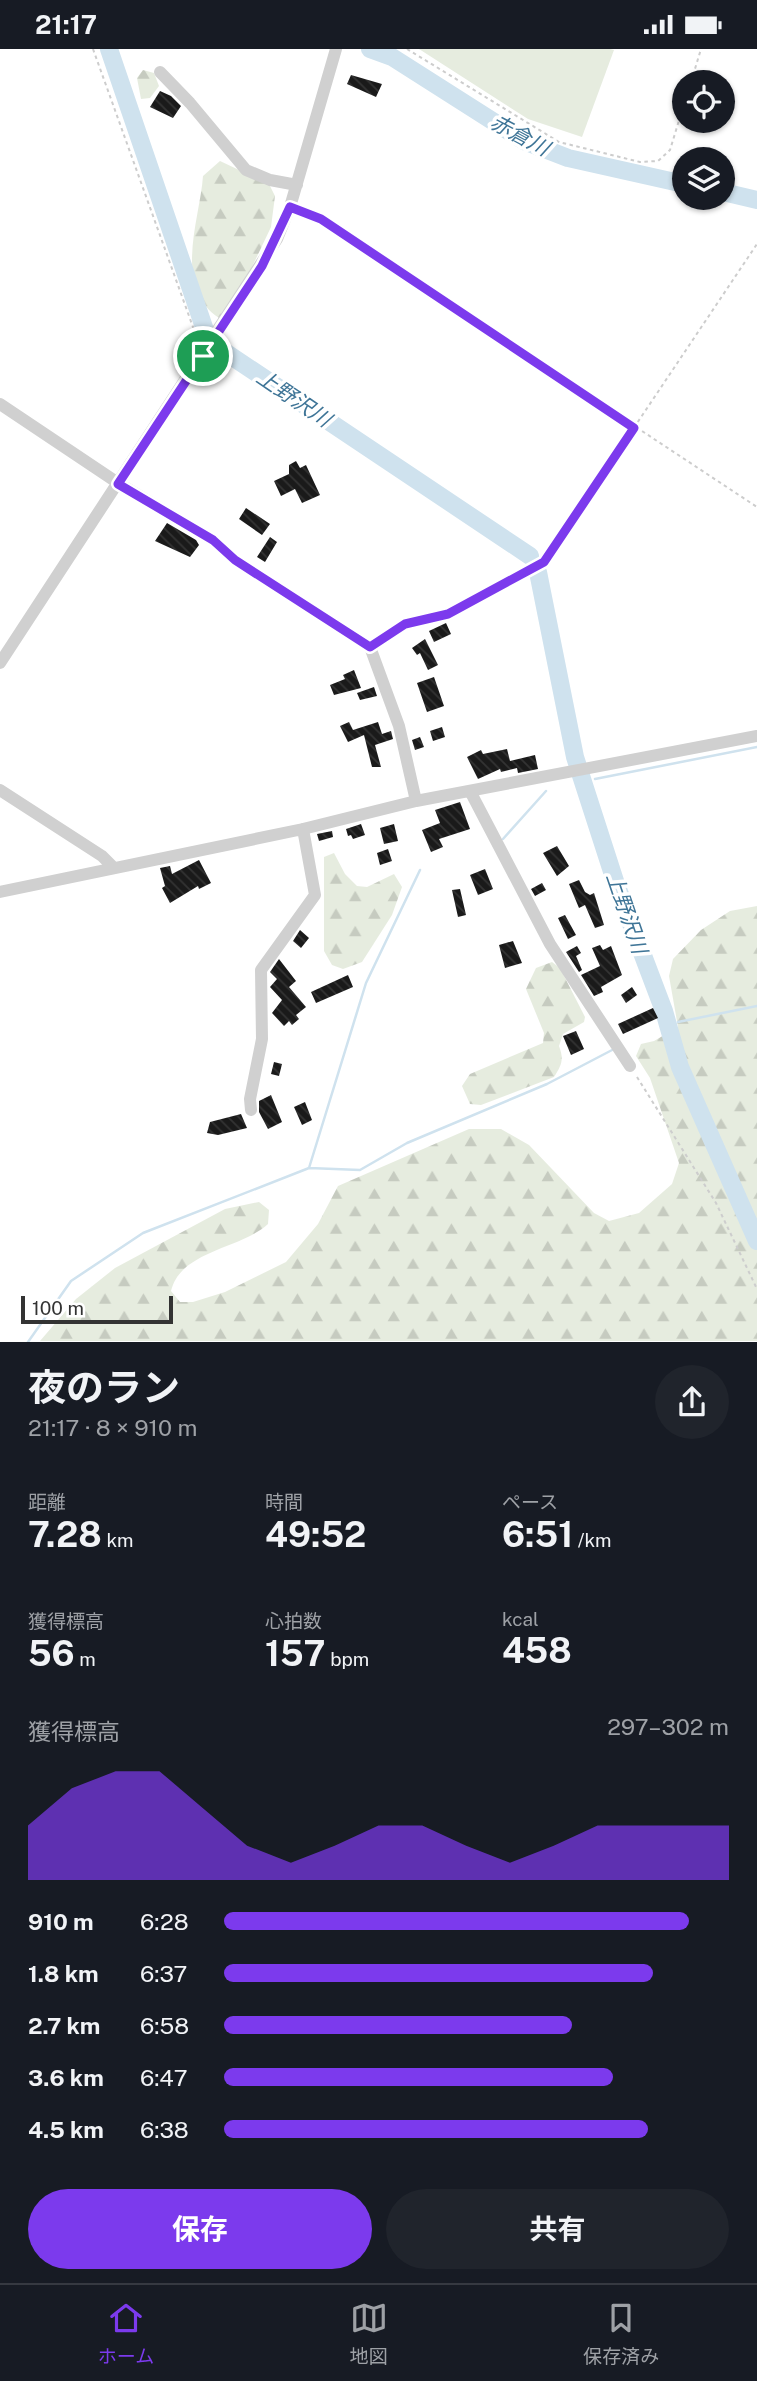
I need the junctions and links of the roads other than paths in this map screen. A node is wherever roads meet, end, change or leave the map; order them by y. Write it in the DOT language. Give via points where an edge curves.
graph roads {
  1 [pos="337,49"];
  2 [pos="160,72"];
  3 [pos="297,185"];
  4 [pos="0,404"];
  5 [pos="118,484"];
  6 [pos="448,614"];
  7 [pos="370,647"];
  8 [pos="0,663"];
  9 [pos="757,736"];
  10 [pos="0,790"];
  11 [pos="470,791"];
  12 [pos="416,801"];
  13 [pos="303,829"];
  14 [pos="113,867"];
  15 [pos="0,892"];
  16 [pos="630,1066"];
  17 [pos="251,1110"];
  1 -- 3 [label="street"];
  2 -- 3 [label="street" via="246,170"];
  3 -- 5 [label="street" via="262,266"];
  4 -- 5 [label="street"];
  5 -- 7 [label="street" via="213,540 235,560"];
  5 -- 8 [label="street"];
  6 -- 7 [label="street" via="405,624"];
  7 -- 12 [label="street" via="399,726"];
  9 -- 11 [label="street"];
  10 -- 14 [label="street"];
  11 -- 12 [label="street"];
  11 -- 16 [label="street" via="550,944"];
  12 -- 13 [label="street"];
  13 -- 14 [label="street"];
  13 -- 17 [label="street" via="315,895 261,970 262,1039"];
  14 -- 15 [label="street"];
}
